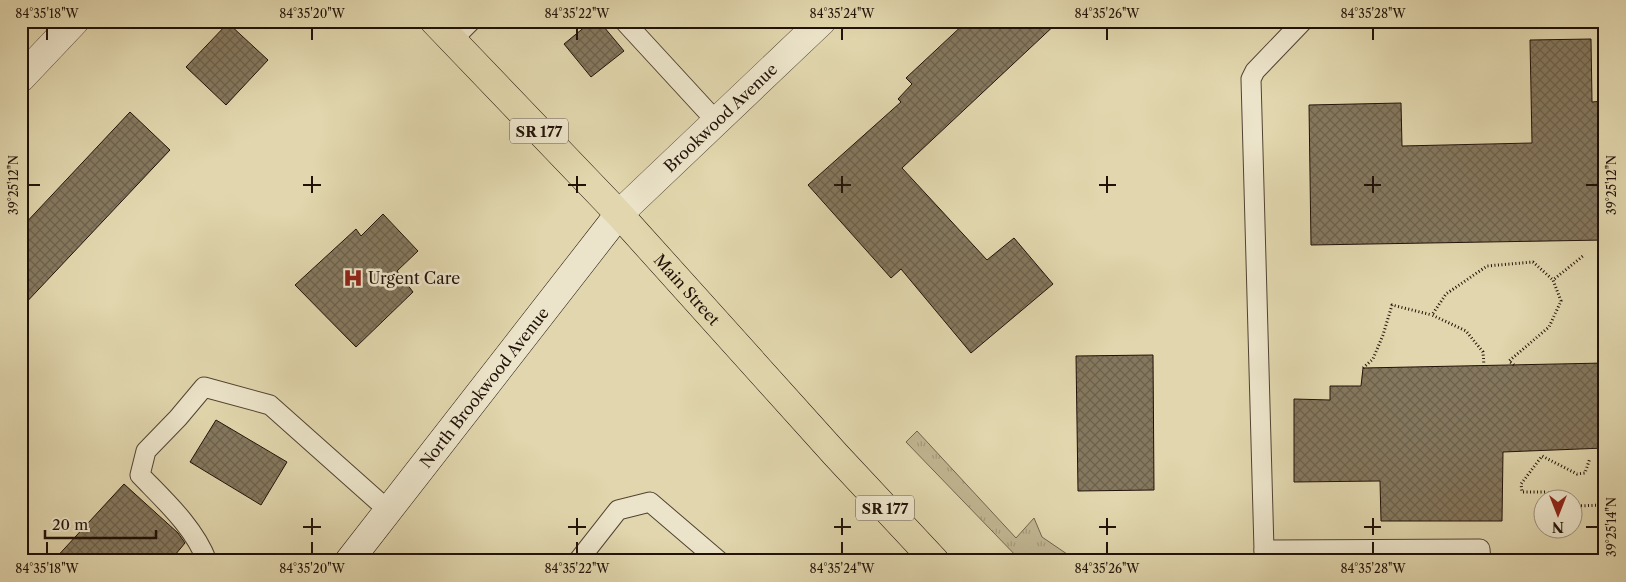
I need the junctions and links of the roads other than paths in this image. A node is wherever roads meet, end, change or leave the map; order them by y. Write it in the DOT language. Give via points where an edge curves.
graph roads {
  1 [pos="75,21"];
  2 [pos="471,21"];
  3 [pos="624,21"];
  4 [pos="822,21"];
  5 [pos="1303,21"];
  6 [pos="443,31"];
  7 [pos="21,78"];
  8 [pos="716,121"];
  9 [pos="619,214"];
  10 [pos="388,510"];
  11 [pos="1264,555"];
  12 [pos="207,561"];
  13 [pos="349,561"];
  14 [pos="578,561"];
  15 [pos="719,561"];
  16 [pos="935,561"];
  17 [pos="1481,561"];
  1 -- 7 [label="street"];
  2 -- 6 [label="lane"];
  3 -- 8 [label="lane"];
  4 -- 8 [label="street, Brookwood Avenue"];
  5 -- 11 [label="lane" via="1251,79"];
  6 -- 9 [label="main road, Main Street / SR 177"];
  8 -- 9 [label="street, Brookwood Avenue"];
  9 -- 10 [label="street, North Brookwood Avenue"];
  9 -- 16 [label="main road, Main Street / SR 177"];
  10 -- 12 [label="lane" via="270,405 204,387 146,451 140,475 181,519 201,545"];
  10 -- 13 [label="street, North Brookwood Avenue"];
  11 -- 17 [label="lane" via="1480,549"];
  14 -- 15 [label="lane" via="618,510 650,502"];
}
